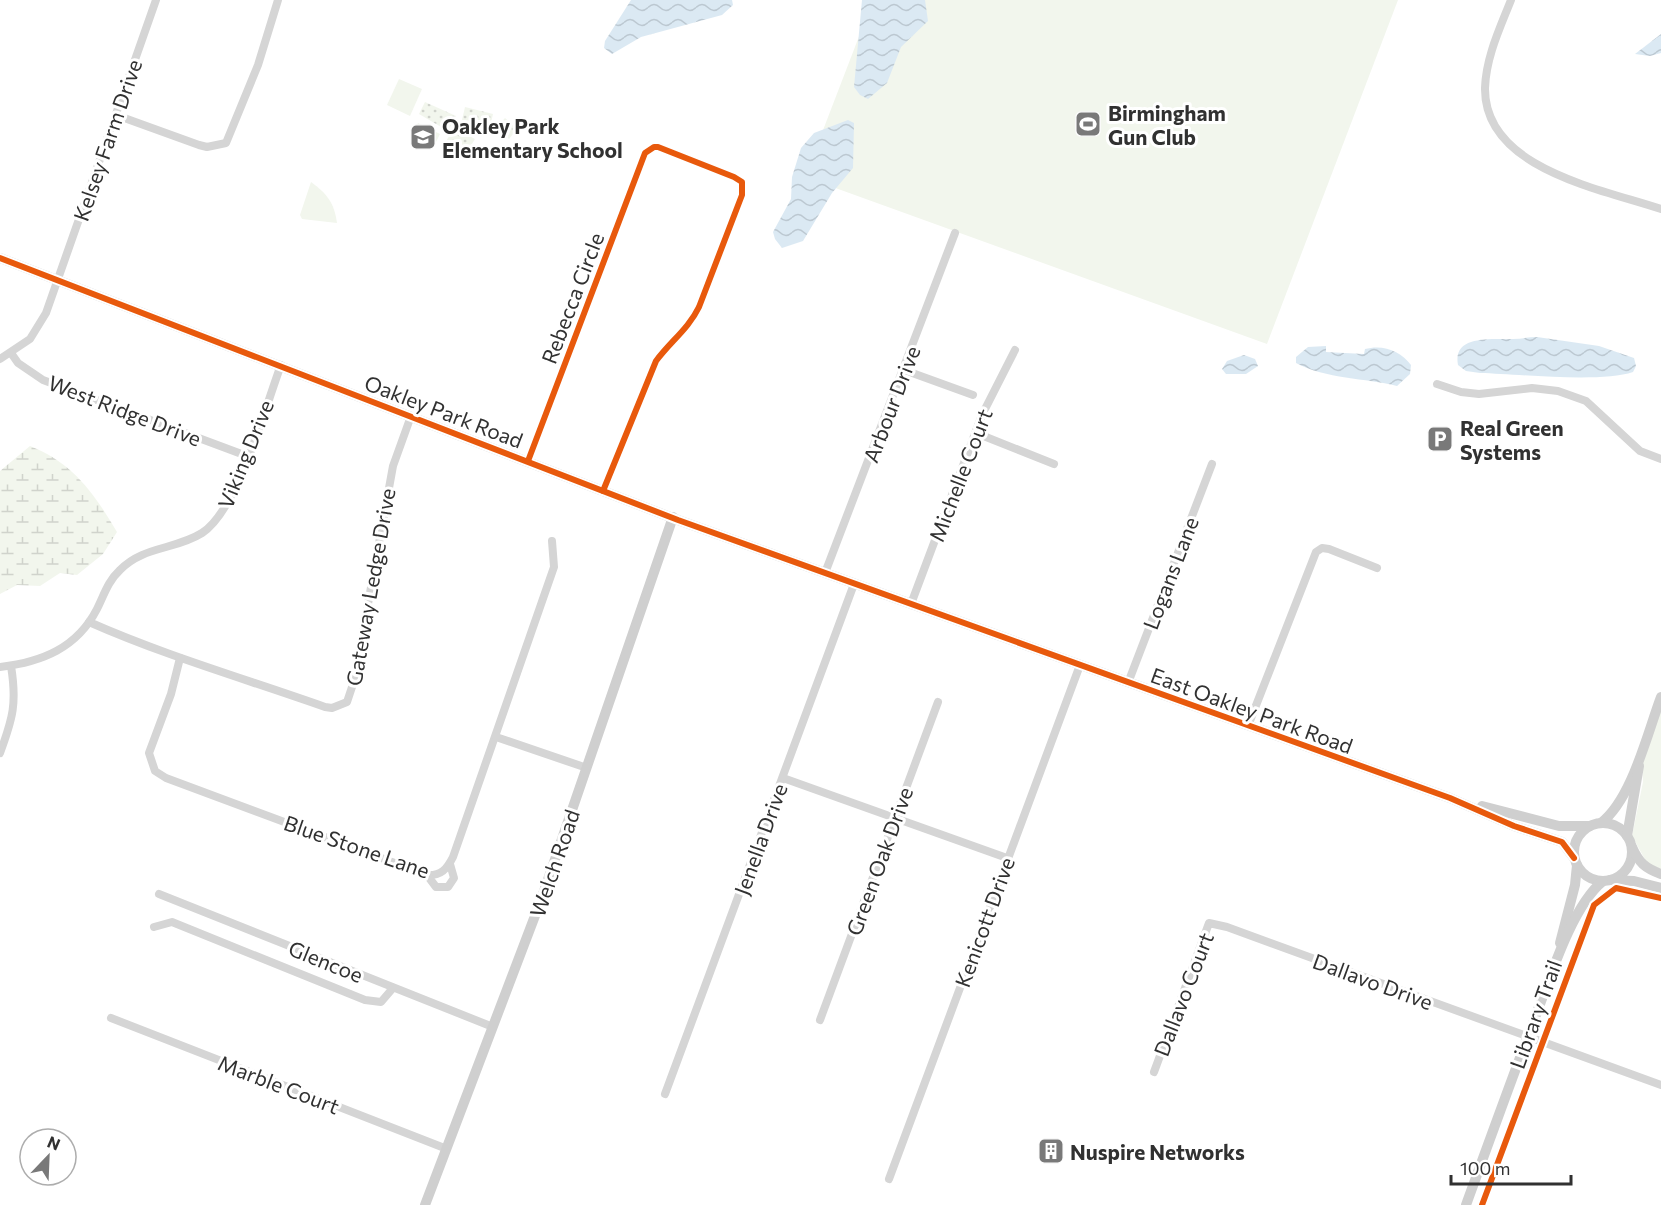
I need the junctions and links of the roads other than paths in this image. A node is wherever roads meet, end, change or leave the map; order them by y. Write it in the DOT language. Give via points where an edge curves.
graph roads {
  1 [pos="156,0"];
  2 [pos="278,0"];
  3 [pos="1511,0"];
  4 [pos="116,116"];
  5 [pos="1661,209"];
  6 [pos="956,233"];
  7 [pos="0,258"];
  8 [pos="58,280"];
  9 [pos="1015,350"];
  10 [pos="11,353"];
  11 [pos="0,359"];
  12 [pos="281,366"];
  13 [pos="904,370"];
  14 [pos="1437,384"];
  15 [pos="973,395"];
  16 [pos="411,416"];
  17 [pos="976,433"];
  18 [pos="247,456"];
  19 [pos="1661,459"];
  20 [pos="528,461"];
  21 [pos="1054,464"];
  22 [pos="1212,464"];
  23 [pos="603,491"];
  24 [pos="673,518"];
  25 [pos="552,542"];
  26 [pos="1377,568"];
  27 [pos="825,573"];
  28 [pos="854,584"];
  29 [pos="911,604"];
  30 [pos="89,622"];
  31 [pos="180,658"];
  32 [pos="1080,665"];
  33 [pos="11,666"];
  34 [pos="0,667"];
  35 [pos="1128,682"];
  36 [pos="1661,697"];
  37 [pos="938,702"];
  38 [pos="1248,726"];
  39 [pos="496,736"];
  40 [pos="0,753"];
  41 [pos="1640,758"];
  42 [pos="587,768"];
  43 [pos="783,778"];
  44 [pos="1450,798"];
  45 [pos="895,818"];
  46 [pos="1596,825"];
  47 [pos="1629,841"];
  48 [pos="1007,858"];
  49 [pos="1576,862"];
  50 [pos="450,864"];
  51 [pos="1661,874"];
  52 [pos="427,875"];
  53 [pos="1606,881"];
  54 [pos="1661,888"];
  55 [pos="159,894"];
  56 [pos="1217,925"];
  57 [pos="154,927"];
  58 [pos="1555,964"];
  59 [pos="393,988"];
  60 [pos="111,1018"];
  61 [pos="820,1020"];
  62 [pos="494,1027"];
  63 [pos="1528,1037"];
  64 [pos="1155,1072"];
  65 [pos="1661,1085"];
  66 [pos="665,1094"];
  67 [pos="447,1149"];
  68 [pos="889,1179"];
  69 [pos="425,1205"];
  70 [pos="1466,1205"];
  1 -- 4 [label="street, Kelsey Farm Drive"];
  2 -- 4 [label="street" via="258,65 226,143 207,147"];
  3 -- 5 [label="street" via="1489,59 1486,79 1486,99 1499,131 1539,168"];
  4 -- 8 [label="street, Kelsey Farm Drive"];
  6 -- 13 [label="street, Arbour Drive"];
  7 -- 8 [label="street, Oakley Park Road"];
  8 -- 10 [label="street, Kelsey Farm Drive" via="39,327"];
  8 -- 12 [label="street, Oakley Park Road"];
  9 -- 17 [label="street, Michelle Court"];
  10 -- 11 [label="street, Kelsey Farm Drive"];
  10 -- 18 [label="street, West Ridge Drive" via="18,363 43,380"];
  12 -- 16 [label="street, Oakley Park Road"];
  12 -- 18 [label="street, Viking Drive"];
  13 -- 15 [label="street"];
  13 -- 27 [label="street, Arbour Drive"];
  14 -- 19 [label="street" via="1479,394 1532,388 1558,391 1586,401 1640,451"];
  16 -- 20 [label="street, Oakley Park Road"];
  16 -- 31 [label="street, Gateway Ledge Drive" via="393,466 347,702 325,707"];
  17 -- 21 [label="street"];
  17 -- 29 [label="street, Michelle Court"];
  18 -- 30 [label="street, Viking Drive" via="229,502 214,523 183,543 129,561 107,586"];
  20 -- 23 [label="street, Oakley Park Road"];
  20 -- 23 [label="street, Rebecca Circle" via="643,158 650,149 658,147 734,177 742,182 743,189 699,307 693,320 656,361"];
  22 -- 35 [label="street, Logans Lane"];
  23 -- 24 [label="street, Oakley Park Road"];
  24 -- 27 [label="street, Oakley Park Road"];
  24 -- 42 [label="street, Welch Road"];
  25 -- 39 [label="street, Blue Stone Lane" via="554,567"];
  26 -- 38 [label="street" via="1329,549 1316,552"];
  27 -- 28 [label="street, Oakley Park Road"];
  28 -- 29 [label="street, Oakley Park Road"];
  28 -- 43 [label="street, Jenella Drive"];
  29 -- 32 [label="street, East Oakley Park Road"];
  30 -- 31 [label="street, Gateway Ledge Drive"];
  30 -- 33 [label="street, Viking Drive" via="76,638 55,653"];
  31 -- 52 [label="street, Blue Stone Lane" via="149,753 155,771"];
  32 -- 35 [label="street, East Oakley Park Road"];
  32 -- 48 [label="street, Kenicott Drive"];
  33 -- 34 [label="street, Viking Drive"];
  33 -- 40 [label="street" via="16,697"];
  35 -- 38 [label="street, East Oakley Park Road"];
  36 -- 41 [label="street"];
  37 -- 45 [label="street, Green Oak Drive"];
  38 -- 44 [label="street, East Oakley Park Road"];
  39 -- 42 [label="street"];
  39 -- 50 [label="street, Blue Stone Lane"];
  41 -- 46 [label="street" via="1612,815"];
  41 -- 47 [label="street"];
  42 -- 62 [label="street, Welch Road"];
  43 -- 45 [label="street"];
  43 -- 66 [label="street, Jenella Drive"];
  44 -- 46 [label="street, East Oakley Park Road" via="1558,826"];
  44 -- 49 [label="street, East Oakley Park Road" via="1562,842"];
  45 -- 48 [label="street"];
  45 -- 61 [label="street, Green Oak Drive"];
  46 -- 47 [label="street" via="1616,826"];
  46 -- 49 [label="street" via="1577,839"];
  47 -- 51 [label="street" via="1637,860"];
  47 -- 53 [label="street" via="1632,855 1624,871"];
  48 -- 68 [label="street, Kenicott Drive"];
  49 -- 53 [label="street" via="1587,876"];
  49 -- 58 [label="street" via="1575,885"];
  50 -- 52 [label="street, Blue Stone Lane" via="442,873"];
  50 -- 52 [label="street" via="454,878 446,888 434,885"];
  53 -- 54 [label="street" via="1634,881"];
  53 -- 58 [label="street" via="1593,889"];
  55 -- 59 [label="street, Glencoe"];
  56 -- 63 [label="street, Dallavo Drive"];
  56 -- 64 [label="street, Dallavo Court" via="1209,923 1204,933"];
  57 -- 59 [label="street" via="172,922 365,1000 381,1002"];
  58 -- 63 [label="street"];
  59 -- 62 [label="street, Glencoe"];
  60 -- 67 [label="street, Marble Court"];
  62 -- 67 [label="street, Welch Road"];
  63 -- 65 [label="street, Dallavo Drive"];
  63 -- 70 [label="street"];
  67 -- 69 [label="street, Welch Road"];
}
